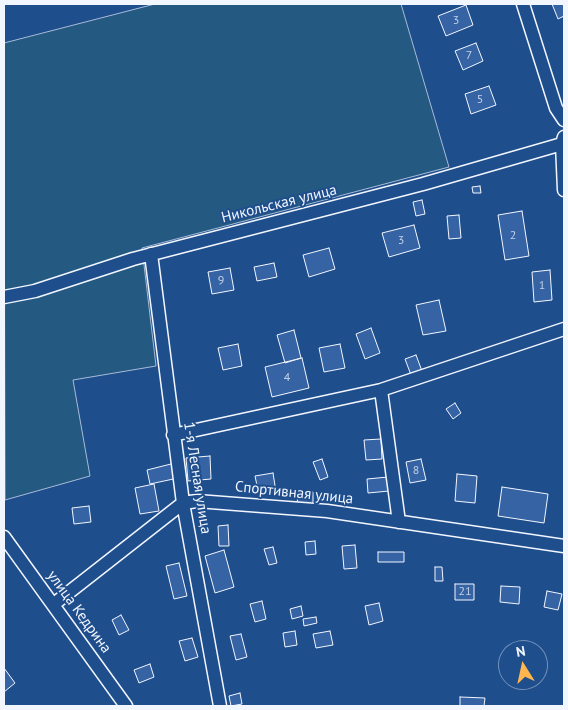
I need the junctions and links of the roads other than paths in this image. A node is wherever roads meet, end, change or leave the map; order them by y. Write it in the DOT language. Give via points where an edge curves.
graph roads {
  1 [pos="523,4"];
  2 [pos="564,120"];
  3 [pos="563,141"];
  4 [pos="564,190"];
  5 [pos="151,254"];
  6 [pos="4,297"];
  7 [pos="564,329"];
  8 [pos="381,390"];
  9 [pos="173,435"];
  10 [pos="183,503"];
  11 [pos="399,522"];
  12 [pos="4,537"];
  13 [pos="564,546"];
  14 [pos="54,604"];
  15 [pos="126,706"];
  16 [pos="220,706"];
  1 -- 2 [label="street" via="556,108"];
  3 -- 4 [label="street"];
  3 -- 5 [label="street, Никольская улица" via="422,184"];
  5 -- 6 [label="street, Никольская улица" via="35,291"];
  5 -- 9 [label="street, 1-я Лесная улица"];
  7 -- 8 [label="street"];
  8 -- 9 [label="street"];
  8 -- 11 [label="street"];
  9 -- 10 [label="street, 1-я Лесная улица"];
  10 -- 11 [label="street, Спортивная улица" via="197,501 327,511"];
  10 -- 14 [label="street"];
  10 -- 16 [label="street, 1-я Лесная улица"];
  11 -- 13 [label="street, Спортивная улица"];
  12 -- 14 [label="street, улица Кедрина"];
  14 -- 15 [label="street, улица Кедрина"];
}
